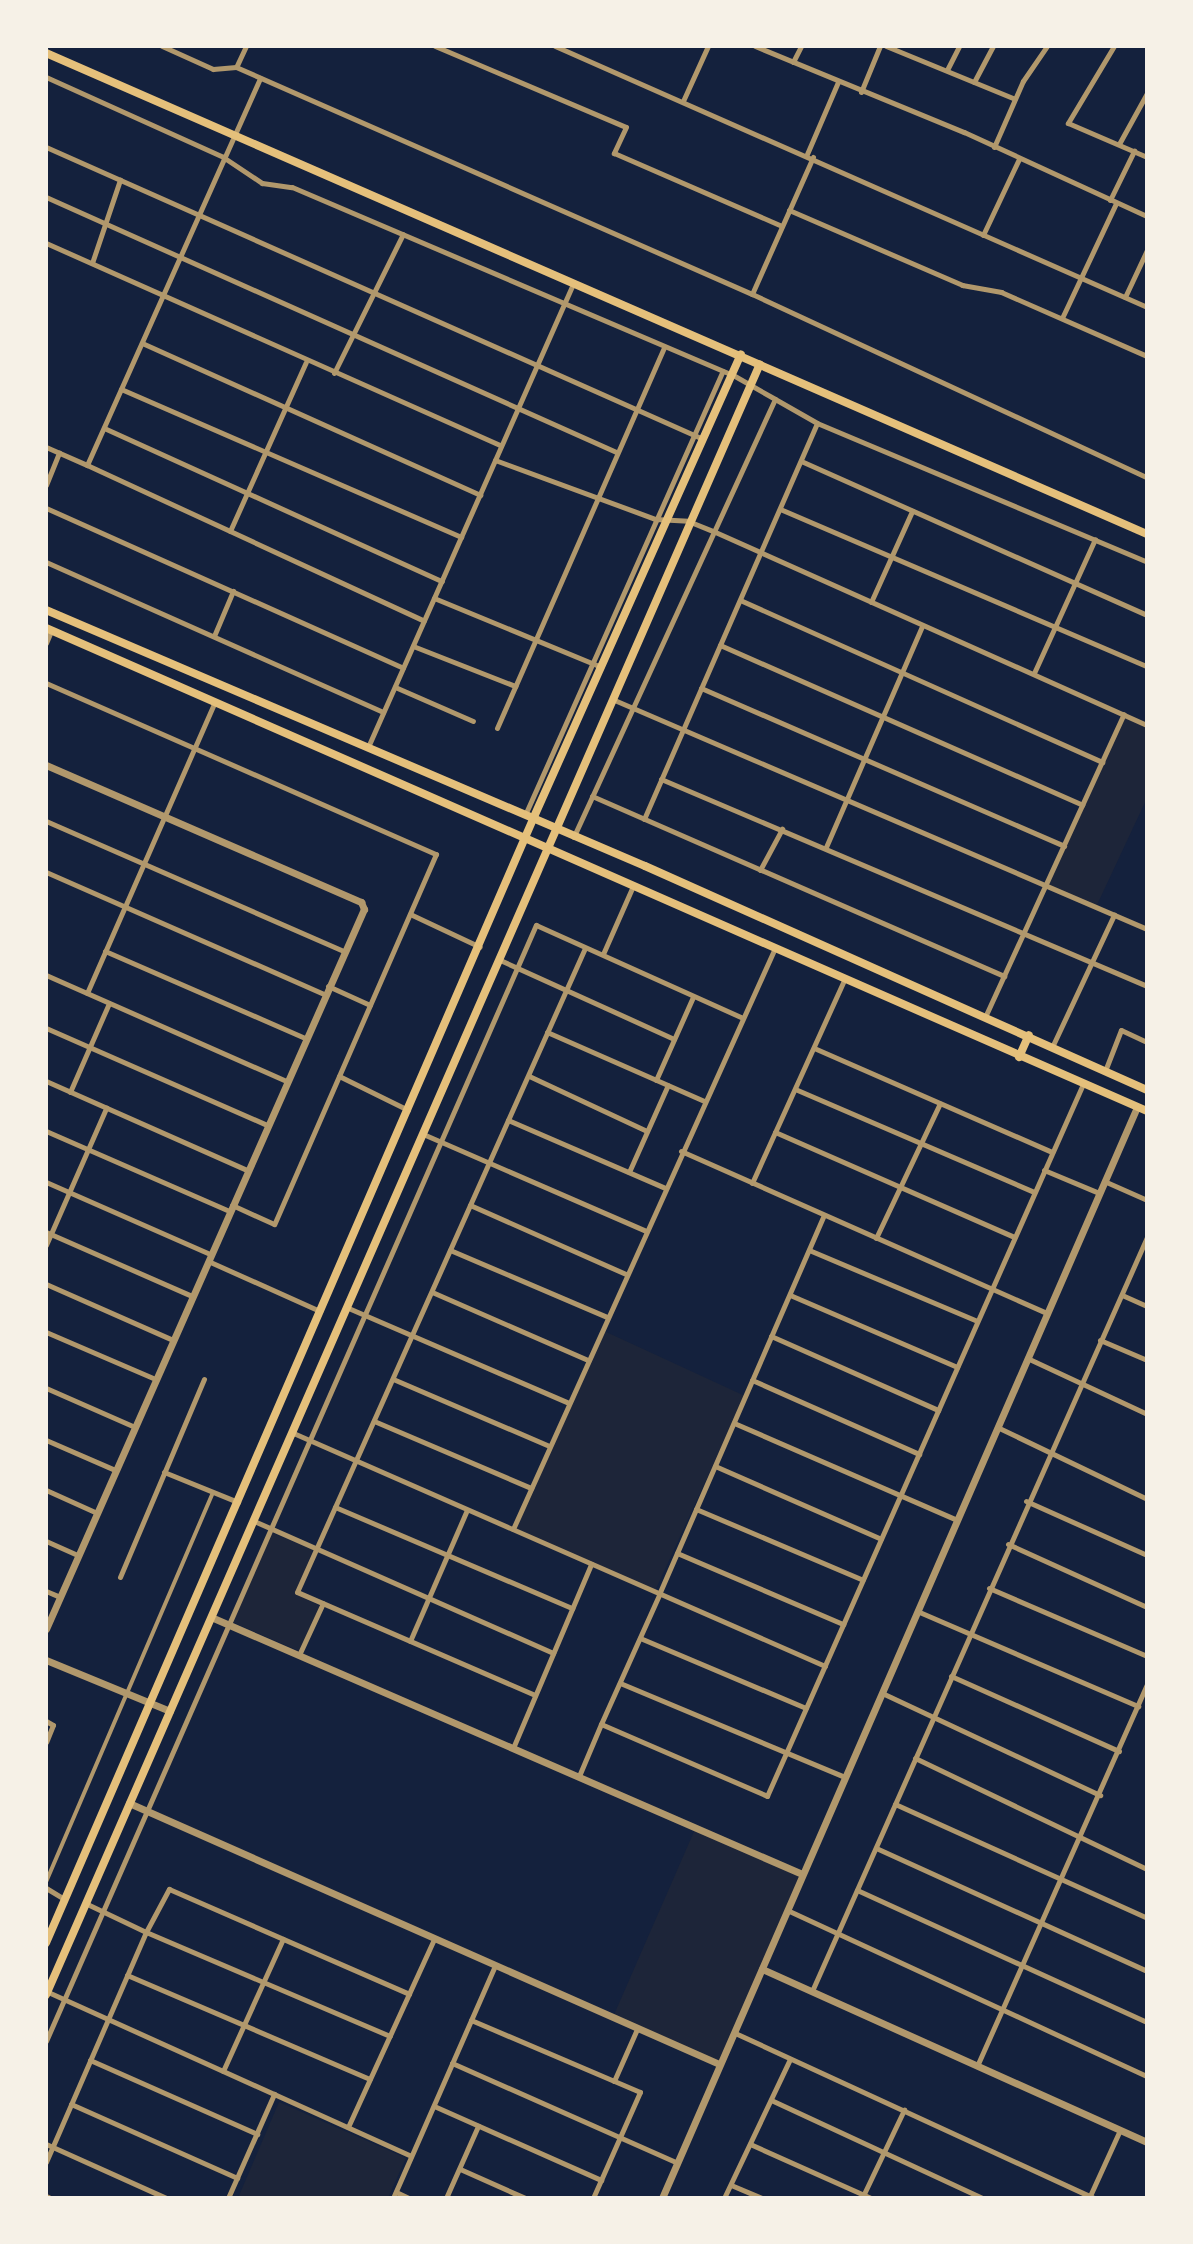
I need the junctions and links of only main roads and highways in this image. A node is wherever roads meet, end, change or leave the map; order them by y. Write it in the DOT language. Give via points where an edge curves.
graph roads {
  1 [pos="46,53"];
  2 [pos="741,354"];
  3 [pos="760,364"];
  4 [pos="1147,534"];
  5 [pos="46,610"];
  6 [pos="49,630"];
  7 [pos="529,818"];
  8 [pos="555,829"];
  9 [pos="526,838"];
  10 [pos="547,847"];
  11 [pos="1029,1035"];
  12 [pos="1019,1057"];
  13 [pos="1147,1090"];
  14 [pos="1147,1111"];
  15 [pos="46,1943"];
  16 [pos="47,1994"];
  1 -- 2 [label="main road"];
  2 -- 3 [label="main road"];
  2 -- 7 [label="main road" via="698,437"];
  3 -- 4 [label="main road"];
  3 -- 8 [label="main road"];
  5 -- 7 [label="main road"];
  6 -- 9 [label="main road"];
  7 -- 8 [label="main road"];
  7 -- 9 [label="main road"];
  8 -- 10 [label="main road"];
  8 -- 11 [label="main road"];
  9 -- 10 [label="main road"];
  9 -- 15 [label="main road"];
  10 -- 12 [label="main road"];
  10 -- 16 [label="main road"];
  11 -- 12 [label="main road"];
  11 -- 13 [label="main road"];
  12 -- 14 [label="main road"];
}
